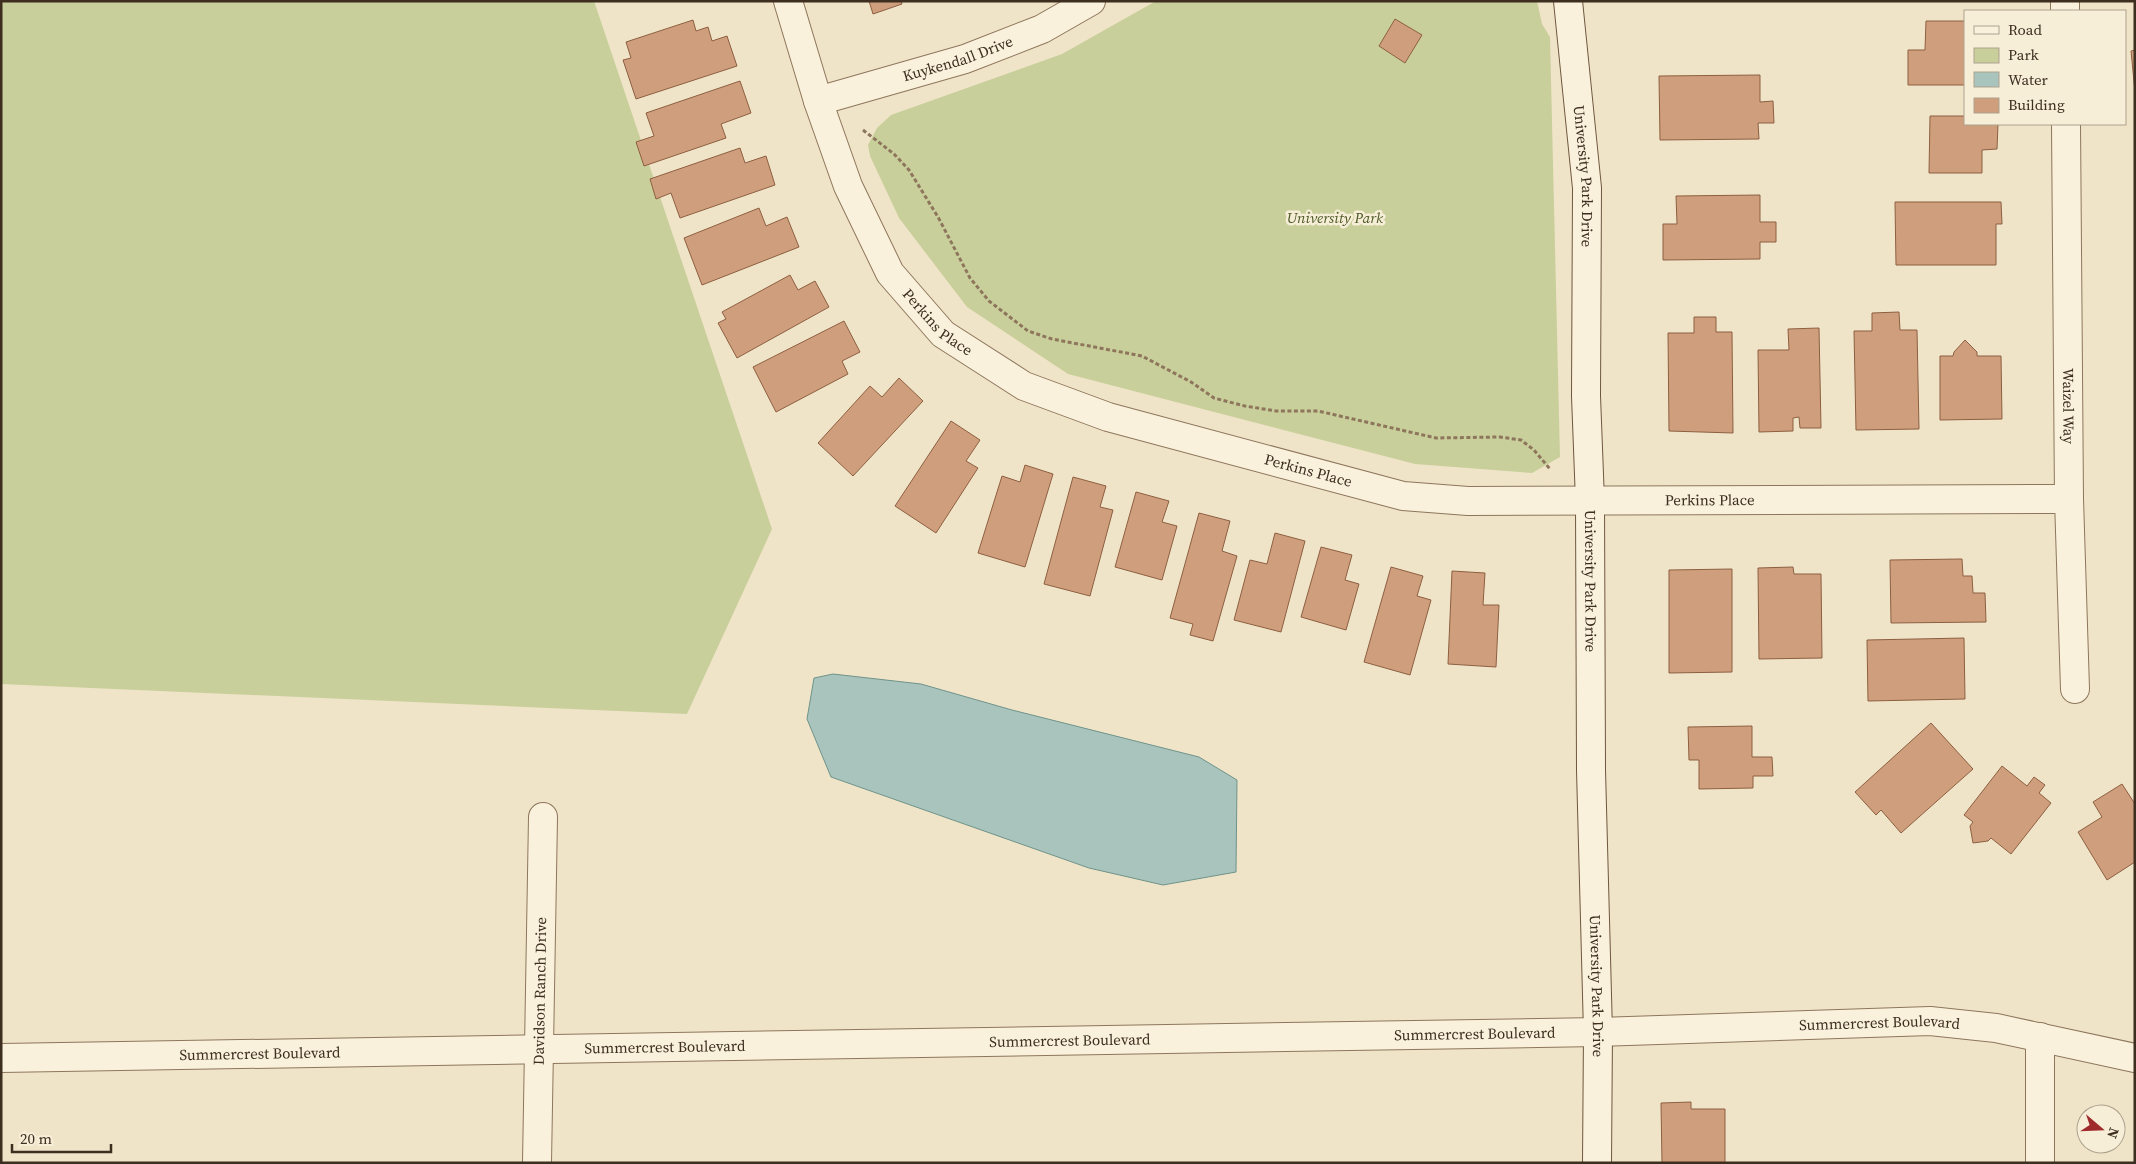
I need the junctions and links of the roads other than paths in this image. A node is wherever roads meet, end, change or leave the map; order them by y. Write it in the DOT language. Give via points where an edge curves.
graph roads {
  1 [pos="788,1"];
  2 [pos="1091,1"];
  3 [pos="1568,1"];
  4 [pos="818,101"];
  5 [pos="2066,125"];
  6 [pos="2069,499"];
  7 [pos="1590,501"];
  8 [pos="2074,689"];
  9 [pos="543,817"];
  10 [pos="1598,1032"];
  11 [pos="2040,1037"];
  12 [pos="538,1048"];
  13 [pos="1,1058"];
  14 [pos="2135,1058"];
  15 [pos="536,1163"];
  16 [pos="1597,1163"];
  17 [pos="2040,1163"];
  1 -- 4 [label="street, Perkins Place"];
  2 -- 4 [label="street, Kuykendall Drive" via="1042,29 965,59"];
  3 -- 7 [label="street, University Park Drive" via="1587,188 1586,396"];
  4 -- 7 [label="street, Perkins Place" via="848,186 890,273 943,334 1024,386 1108,417 1403,496 1468,501"];
  5 -- 6 [label="street, Waizel Way"];
  6 -- 7 [label="street, Perkins Place"];
  6 -- 8 [label="street, Waizel Way"];
  7 -- 10 [label="street, University Park Drive" via="1591,770"];
  9 -- 12 [label="street, Davidson Ranch Drive"];
  10 -- 11 [label="street, Summercrest Boulevard" via="1930,1021 1996,1028"];
  10 -- 12 [label="street, Summercrest Boulevard"];
  10 -- 16 [label="street, University Park Drive"];
  11 -- 14 [label="street, Summercrest Boulevard"];
  11 -- 17 [label="street"];
  12 -- 13 [label="street, Summercrest Boulevard"];
  12 -- 15 [label="street, Davidson Ranch Drive"];
}
